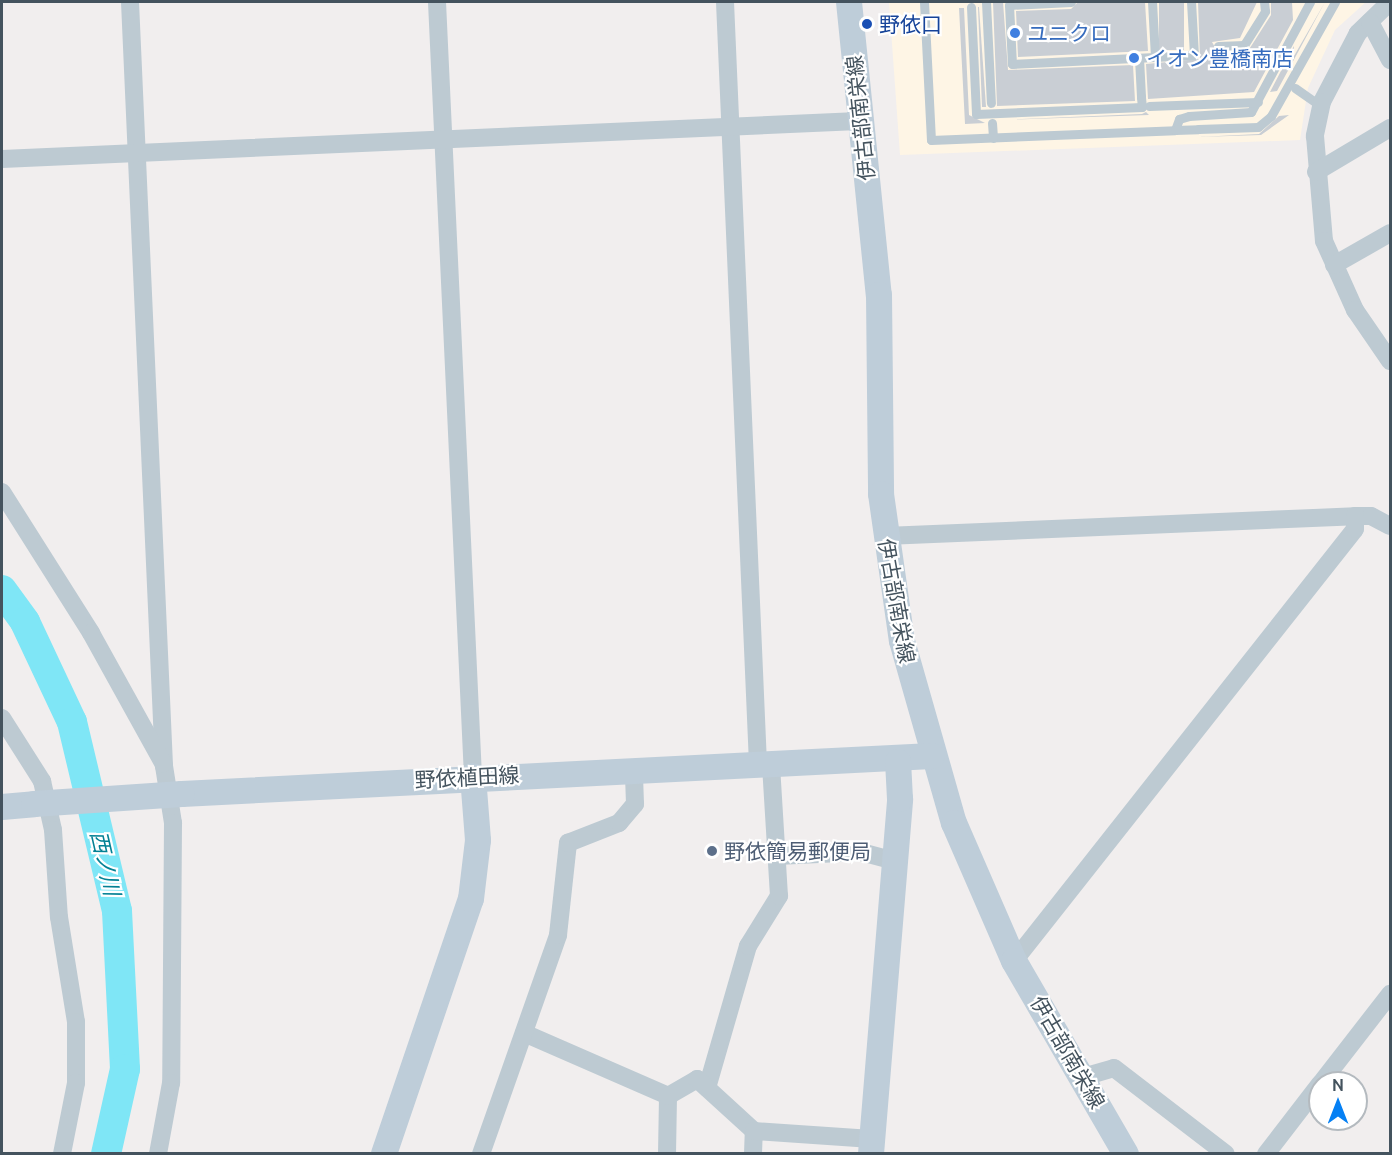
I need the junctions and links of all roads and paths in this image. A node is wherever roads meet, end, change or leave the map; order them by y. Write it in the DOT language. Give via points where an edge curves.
graph roads {
  1 [pos="130,2"];
  2 [pos="437,2"];
  3 [pos="725,2"];
  4 [pos="849,2"];
  5 [pos="924,2"];
  6 [pos="986,2"];
  7 [pos="1071,2"];
  8 [pos="1152,2"];
  9 [pos="1191,2"];
  10 [pos="1264,2"];
  11 [pos="1310,2"];
  12 [pos="1335,2"];
  13 [pos="1390,2"];
  14 [pos="971,4"];
  15 [pos="1370,22"];
  16 [pos="1218,46"];
  17 [pos="1155,57"];
  18 [pos="1139,58"];
  19 [pos="1390,60"];
  20 [pos="1273,73"];
  21 [pos="1281,79"];
  22 [pos="1295,88"];
  23 [pos="1258,102"];
  24 [pos="991,104"];
  25 [pos="1149,106"];
  26 [pos="1321,106"];
  27 [pos="858,121"];
  28 [pos="992,123"];
  29 [pos="1390,128"];
  30 [pos="730,130"];
  31 [pos="1175,130"];
  32 [pos="993,138"];
  33 [pos="444,140"];
  34 [pos="137,154"];
  35 [pos="2,159"];
  36 [pos="1316,172"];
  37 [pos="1390,233"];
  38 [pos="1334,265"];
  39 [pos="1388,351"];
  40 [pos="2,492"];
  41 [pos="1355,516"];
  42 [pos="1390,526"];
  43 [pos="885,536"];
  44 [pos="2,718"];
  45 [pos="932,756"];
  46 [pos="898,762"];
  47 [pos="764,765"];
  48 [pos="164,766"];
  49 [pos="634,770"];
  50 [pos="473,776"];
  51 [pos="2,807"];
  52 [pos="777,856"];
  53 [pos="895,861"];
  54 [pos="1014,961"];
  55 [pos="1390,994"];
  56 [pos="524,1033"];
  57 [pos="1331,1071"];
  58 [pos="1083,1077"];
  59 [pos="707,1088"];
  60 [pos="668,1096"];
  61 [pos="1308,1101"];
  62 [pos="754,1131"];
  63 [pos="872,1146"];
  64 [pos="1122,1152"];
  65 [pos="62,1154"];
  66 [pos="158,1154"];
  67 [pos="384,1154"];
  68 [pos="481,1154"];
  69 [pos="667,1154"];
  70 [pos="753,1154"];
  71 [pos="1226,1154"];
  72 [pos="1266,1154"];
  1 -- 34 [label="street"];
  2 -- 33 [label="street"];
  3 -- 30 [label="street"];
  4 -- 27 [label="main road, 伊古部南栄線"];
  5 -- 32 [label="lane" via="931,140"];
  6 -- 24 [label="lane"];
  7 -- 18 [label="lane" via="1008,4 1011,64"];
  8 -- 17 [label="lane"];
  9 -- 17 [label="lane" via="1194,55"];
  10 -- 16 [label="lane" via="1265,11 1244,45"];
  11 -- 20 [label="lane"];
  12 -- 31 [label="lane, bridge" via="1271,116 1258,127"];
  13 -- 15 [label="street"];
  14 -- 18 [label="lane, bridge" via="976,114 1142,107"];
  15 -- 19 [label="street"];
  15 -- 26 [label="street" via="1358,33"];
  17 -- 18 [label="lane"];
  20 -- 21 [label="lane"];
  20 -- 23 [label="lane"];
  22 -- 26 [label="lane"];
  23 -- 25 [label="lane"];
  23 -- 31 [label="lane" via="1245,114 1179,119"];
  26 -- 36 [label="street"];
  27 -- 30 [label="street"];
  27 -- 43 [label="main road, 伊古部南栄線" via="879,295 876,408"];
  28 -- 32 [label="lane"];
  29 -- 36 [label="street"];
  30 -- 33 [label="street"];
  30 -- 47 [label="street"];
  31 -- 32 [label="lane"];
  33 -- 34 [label="street"];
  33 -- 50 [label="street"];
  34 -- 35 [label="street"];
  34 -- 48 [label="street"];
  36 -- 38 [label="street" via="1324,240"];
  37 -- 38 [label="street"];
  38 -- 39 [label="street"];
  40 -- 48 [label="street" via="91,633"];
  41 -- 42 [label="street" via="1371,516"];
  41 -- 43 [label="street"];
  41 -- 54 [label="street" via="1355,529"];
  43 -- 45 [label="main road, 伊古部南栄線" via="902,641"];
  44 -- 65 [label="street" via="42,781 53,830 59,917 76,1022 76,1083"];
  45 -- 46 [label="main road, 野依植田線"];
  45 -- 54 [label="main road, 伊古部南栄線"];
  46 -- 47 [label="main road, 野依植田線"];
  46 -- 53 [label="main road"];
  47 -- 49 [label="main road, 野依植田線"];
  47 -- 52 [label="street"];
  48 -- 66 [label="street" via="173,823 171,1083"];
  49 -- 50 [label="main road, 野依植田線"];
  49 -- 56 [label="street" via="635,804 619,823 568,843 558,935"];
  50 -- 51 [label="main road, 野依植田線, bridge"];
  50 -- 67 [label="main road" via="478,840 471,898"];
  52 -- 53 [label="street" via="861,852"];
  52 -- 59 [label="street" via="779,896 748,946"];
  53 -- 63 [label="main road"];
  54 -- 58 [label="main road, 伊古部南栄線"];
  55 -- 57 [label="street"];
  56 -- 60 [label="street"];
  56 -- 68 [label="street"];
  58 -- 64 [label="main road, 伊古部南栄線"];
  58 -- 71 [label="street" via="1114,1068"];
  59 -- 60 [label="street" via="698,1079"];
  59 -- 62 [label="street"];
  60 -- 69 [label="street"];
  61 -- 72 [label="street"];
  62 -- 63 [label="street"];
  62 -- 70 [label="street"];
}
